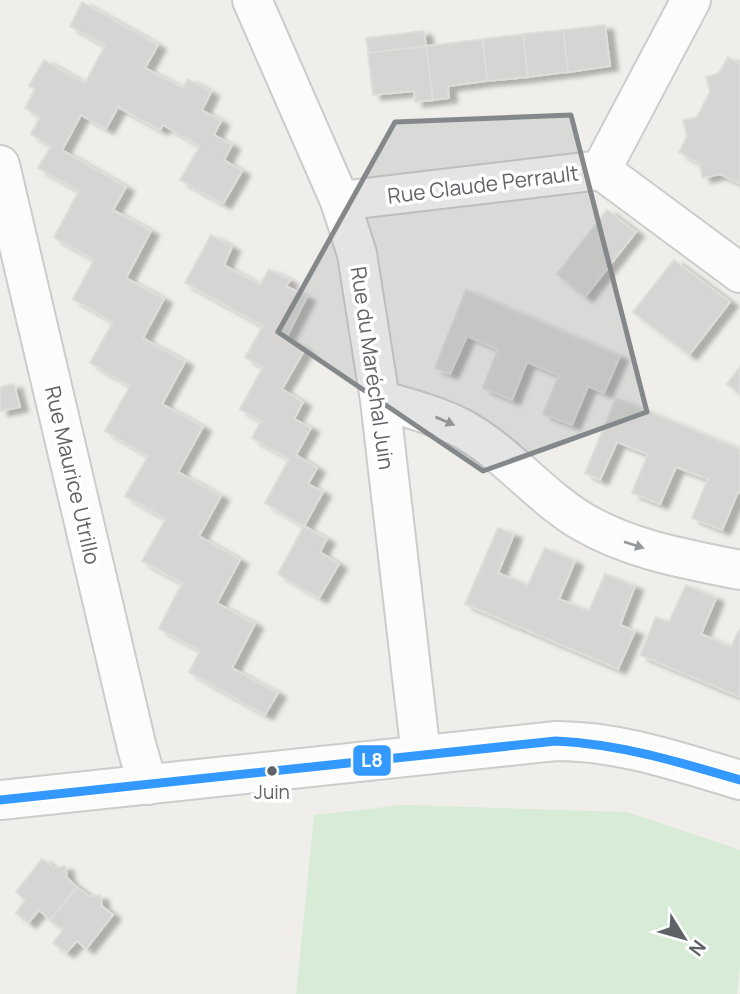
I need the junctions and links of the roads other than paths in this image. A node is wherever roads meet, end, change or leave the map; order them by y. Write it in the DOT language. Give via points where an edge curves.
graph roads {
  1 [pos="251,0"];
  2 [pos="691,0"];
  3 [pos="0,165"];
  4 [pos="601,170"];
  5 [pos="340,201"];
  6 [pos="740,272"];
  7 [pos="380,400"];
  8 [pos="740,570"];
  9 [pos="421,755"];
  10 [pos="740,780"];
  11 [pos="148,785"];
  12 [pos="0,800"];
  1 -- 5 [label="street, Rue du Maréchal Juin"];
  2 -- 4 [label="street, Rue Claude Perrault"];
  3 -- 11 [label="street, Rue Maurice Utrillo"];
  4 -- 5 [label="street, Rue Claude Perrault"];
  4 -- 6 [label="street"];
  5 -- 7 [label="street, Rue du Maréchal Juin" via="357,254"];
  7 -- 8 [label="street, one-way" via="461,428 583,522 624,542"];
  7 -- 9 [label="street, Rue du Maréchal Juin"];
  9 -- 10 [label="street" via="577,741 629,748"];
  9 -- 11 [label="street"];
  11 -- 12 [label="street"];
}
